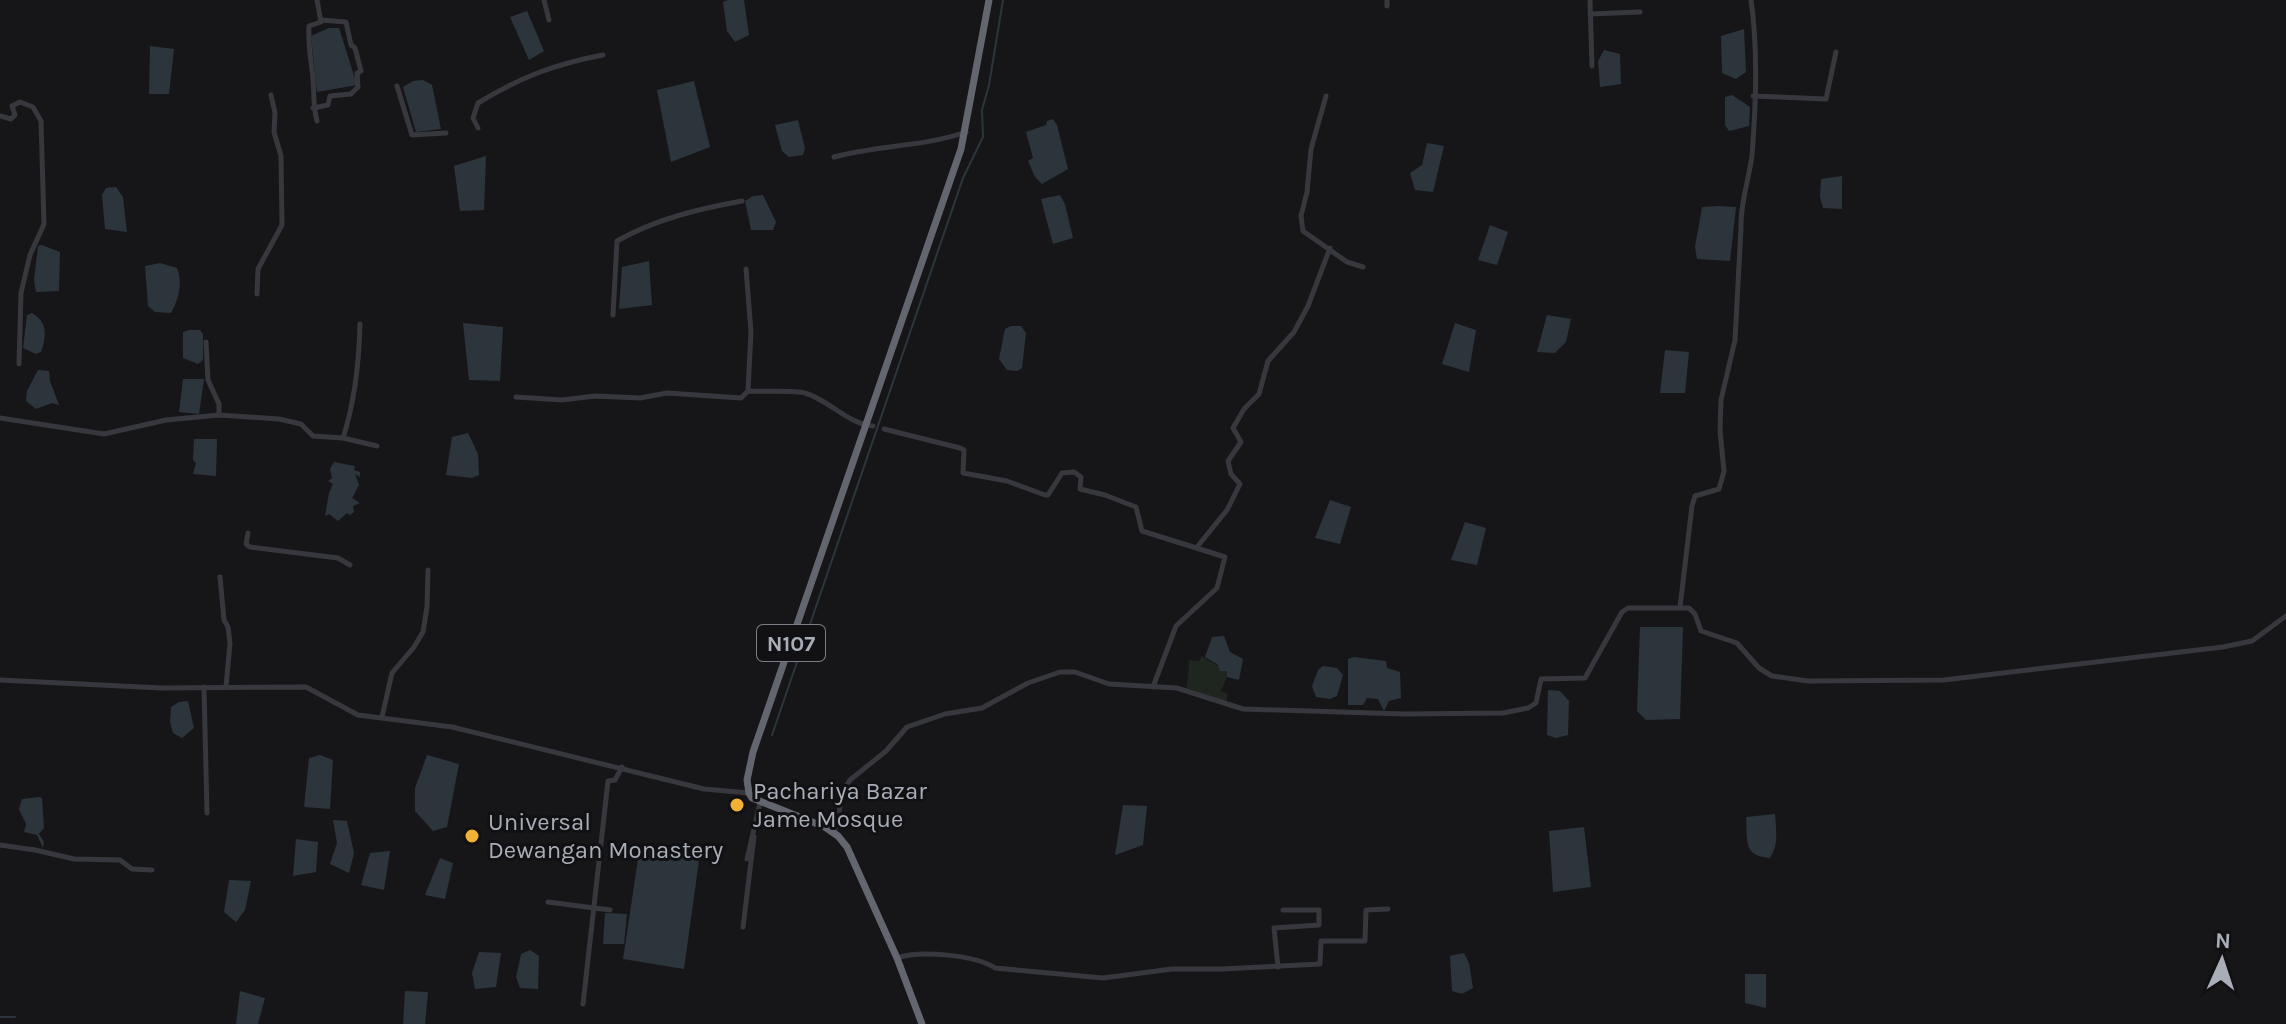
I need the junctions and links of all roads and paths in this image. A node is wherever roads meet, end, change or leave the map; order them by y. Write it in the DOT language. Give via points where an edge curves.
graph roads {
  1 [pos="317,0"];
  2 [pos="544,0"];
  3 [pos="989,0"];
  4 [pos="1590,0"];
  5 [pos="1751,0"];
  6 [pos="1640,12"];
  7 [pos="1590,14"];
  8 [pos="321,20"];
  9 [pos="549,20"];
  10 [pos="1836,52"];
  11 [pos="603,55"];
  12 [pos="1592,66"];
  13 [pos="397,86"];
  14 [pos="271,95"];
  15 [pos="1326,96"];
  16 [pos="1753,96"];
  17 [pos="313,108"];
  18 [pos="0,116"];
  19 [pos="317,121"];
  20 [pos="478,128"];
  21 [pos="966,132"];
  22 [pos="446,133"];
  23 [pos="834,157"];
  24 [pos="742,201"];
  25 [pos="1330,248"];
  26 [pos="1363,267"];
  27 [pos="746,269"];
  28 [pos="257,294"];
  29 [pos="613,315"];
  30 [pos="360,324"];
  31 [pos="206,342"];
  32 [pos="19,364"];
  33 [pos="748,391"];
  34 [pos="516,397"];
  35 [pos="219,415"];
  36 [pos="0,418"];
  37 [pos="869,425"];
  38 [pos="884,429"];
  39 [pos="343,438"];
  40 [pos="377,446"];
  41 [pos="248,533"];
  42 [pos="1197,548"];
  43 [pos="350,565"];
  44 [pos="428,570"];
  45 [pos="220,577"];
  46 [pos="1680,607"];
  47 [pos="2286,616"];
  48 [pos="0,680"];
  49 [pos="204,687"];
  50 [pos="226,687"];
  51 [pos="1153,687"];
  52 [pos="382,717"];
  53 [pos="622,767"];
  54 [pos="749,793"];
  55 [pos="760,803"];
  56 [pos="207,813"];
  57 [pos="833,832"];
  58 [pos="754,837"];
  59 [pos="0,845"];
  60 [pos="747,859"];
  61 [pos="152,870"];
  62 [pos="548,902"];
  63 [pos="595,909"];
  64 [pos="1388,909"];
  65 [pos="610,910"];
  66 [pos="1283,910"];
  67 [pos="743,927"];
  68 [pos="897,958"];
  69 [pos="1278,967"];
  70 [pos="583,1004"];
  71 [pos="922,1024"];
  1 -- 8 [label="street"];
  2 -- 9 [label="street"];
  3 -- 21 [label="highway, N107"];
  4 -- 7 [label="street"];
  5 -- 16 [label="street"];
  6 -- 7 [label="street"];
  7 -- 12 [label="street"];
  8 -- 17 [label="street" via="309,26"];
  8 -- 17 [label="street" via="346,22 361,71 351,94 330,96 328,105"];
  10 -- 16 [label="street" via="1826,99"];
  11 -- 20 [label="street" via="508,85 478,103 473,118"];
  13 -- 22 [label="street" via="412,135"];
  14 -- 28 [label="street" via="281,156 282,225 258,269"];
  15 -- 25 [label="street" via="1301,216 1303,231"];
  16 -- 46 [label="street" via="1752,155 1740,210 1735,340 1721,400 1724,471 1719,489 1695,496"];
  17 -- 19 [label="street"];
  18 -- 32 [label="street" via="11,119 12,106 20,102 33,107 41,121 44,224 21,293"];
  21 -- 23 [label="street"];
  21 -- 37 [label="highway, N107"];
  24 -- 29 [label="street" via="691,211 617,241"];
  25 -- 26 [label="street"];
  25 -- 42 [label="street" via="1294,332 1268,361 1259,394 1233,428 1241,442 1228,461 1240,484"];
  27 -- 33 [label="street"];
  30 -- 39 [label="street" via="359,362"];
  31 -- 35 [label="street" via="208,380"];
  33 -- 34 [label="street" via="741,398 667,393 640,398"];
  33 -- 37 [label="street" via="800,391"];
  35 -- 36 [label="street" via="104,434"];
  35 -- 39 [label="street" via="279,419 301,424 313,436"];
  37 -- 54 [label="highway, N107" via="753,752"];
  38 -- 42 [label="street" via="960,448 963,473 1045,495 1062,473 1074,472 1081,477 1080,489 1136,507 1142,531"];
  39 -- 40 [label="street"];
  41 -- 43 [label="street" via="250,547 338,558"];
  42 -- 51 [label="street" via="1225,557 1217,588 1176,626"];
  44 -- 52 [label="street" via="423,632 392,673"];
  45 -- 50 [label="street" via="230,643"];
  46 -- 47 [label="street" via="1693,610 1701,631 1737,643 1767,673 1808,681 1944,680 2223,647 2252,641"];
  46 -- 51 [label="street" via="1625,609 1585,678 1541,679 1536,703 1516,711 1243,709 1177,688"];
  48 -- 49 [label="street"];
  49 -- 50 [label="street"];
  49 -- 56 [label="street"];
  50 -- 52 [label="street" via="306,687 358,715"];
  51 -- 57 [label="street" via="1109,684 1060,672 982,708 907,727 850,780"];
  52 -- 53 [label="street" via="452,727"];
  53 -- 54 [label="street" via="704,789"];
  53 -- 63 [label="street" via="615,780 608,781"];
  54 -- 55 [label="highway"];
  55 -- 57 [label="highway"];
  55 -- 58 [label="street"];
  57 -- 68 [label="highway" via="852,855"];
  58 -- 60 [label="street"];
  58 -- 67 [label="street"];
  59 -- 61 [label="street" via="74,859 120,860 132,869"];
  62 -- 63 [label="street"];
  63 -- 65 [label="street"];
  63 -- 70 [label="street"];
  64 -- 69 [label="street" via="1366,910 1365,941 1321,941 1320,964"];
  66 -- 69 [label="street" via="1319,910 1319,925 1274,928"];
  68 -- 69 [label="street" via="962,957 995,968 1103,978 1172,969"];
  68 -- 71 [label="highway"];
}
